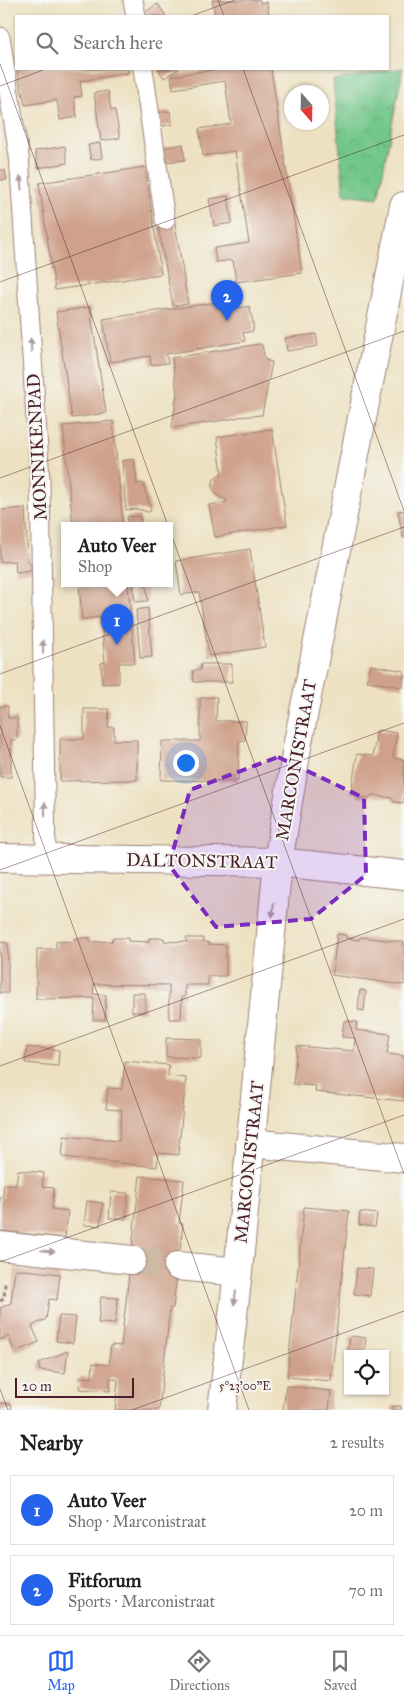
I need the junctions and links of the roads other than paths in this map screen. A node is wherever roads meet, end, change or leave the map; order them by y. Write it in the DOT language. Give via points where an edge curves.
graph roads {
  1 [pos="133,0"];
  2 [pos="136,15"];
  3 [pos="0,37"];
  4 [pos="143,70"];
  5 [pos="404,206"];
  6 [pos="165,220"];
  7 [pos="0,858"];
  8 [pos="46,858"];
  9 [pos="278,862"];
  10 [pos="404,876"];
  11 [pos="250,1143"];
  12 [pos="404,1158"];
  13 [pos="0,1246"];
  14 [pos="132,1260"];
  15 [pos="178,1266"];
  16 [pos="238,1272"];
  17 [pos="222,1410"];
  1 -- 2 [label="lane"];
  8 -- 3 [label="lane, MONNIKENPAD, one-way" via="40,481 19,154"];
  4 -- 6 [label="lane"];
  5 -- 9 [label="street, MARCONISTRAAT" via="298,742"];
  7 -- 8 [label="street, DALTONSTRAAT"];
  8 -- 9 [label="street, DALTONSTRAAT"];
  9 -- 10 [label="street, DALTONSTRAAT"];
  9 -- 11 [label="street, MARCONISTRAAT, one-way"];
  11 -- 12 [label="street"];
  11 -- 16 [label="street, MARCONISTRAAT"];
  13 -- 14 [label="street, one-way"];
  15 -- 16 [label="street"];
  16 -- 17 [label="street, MARCONISTRAAT, one-way"];
}
